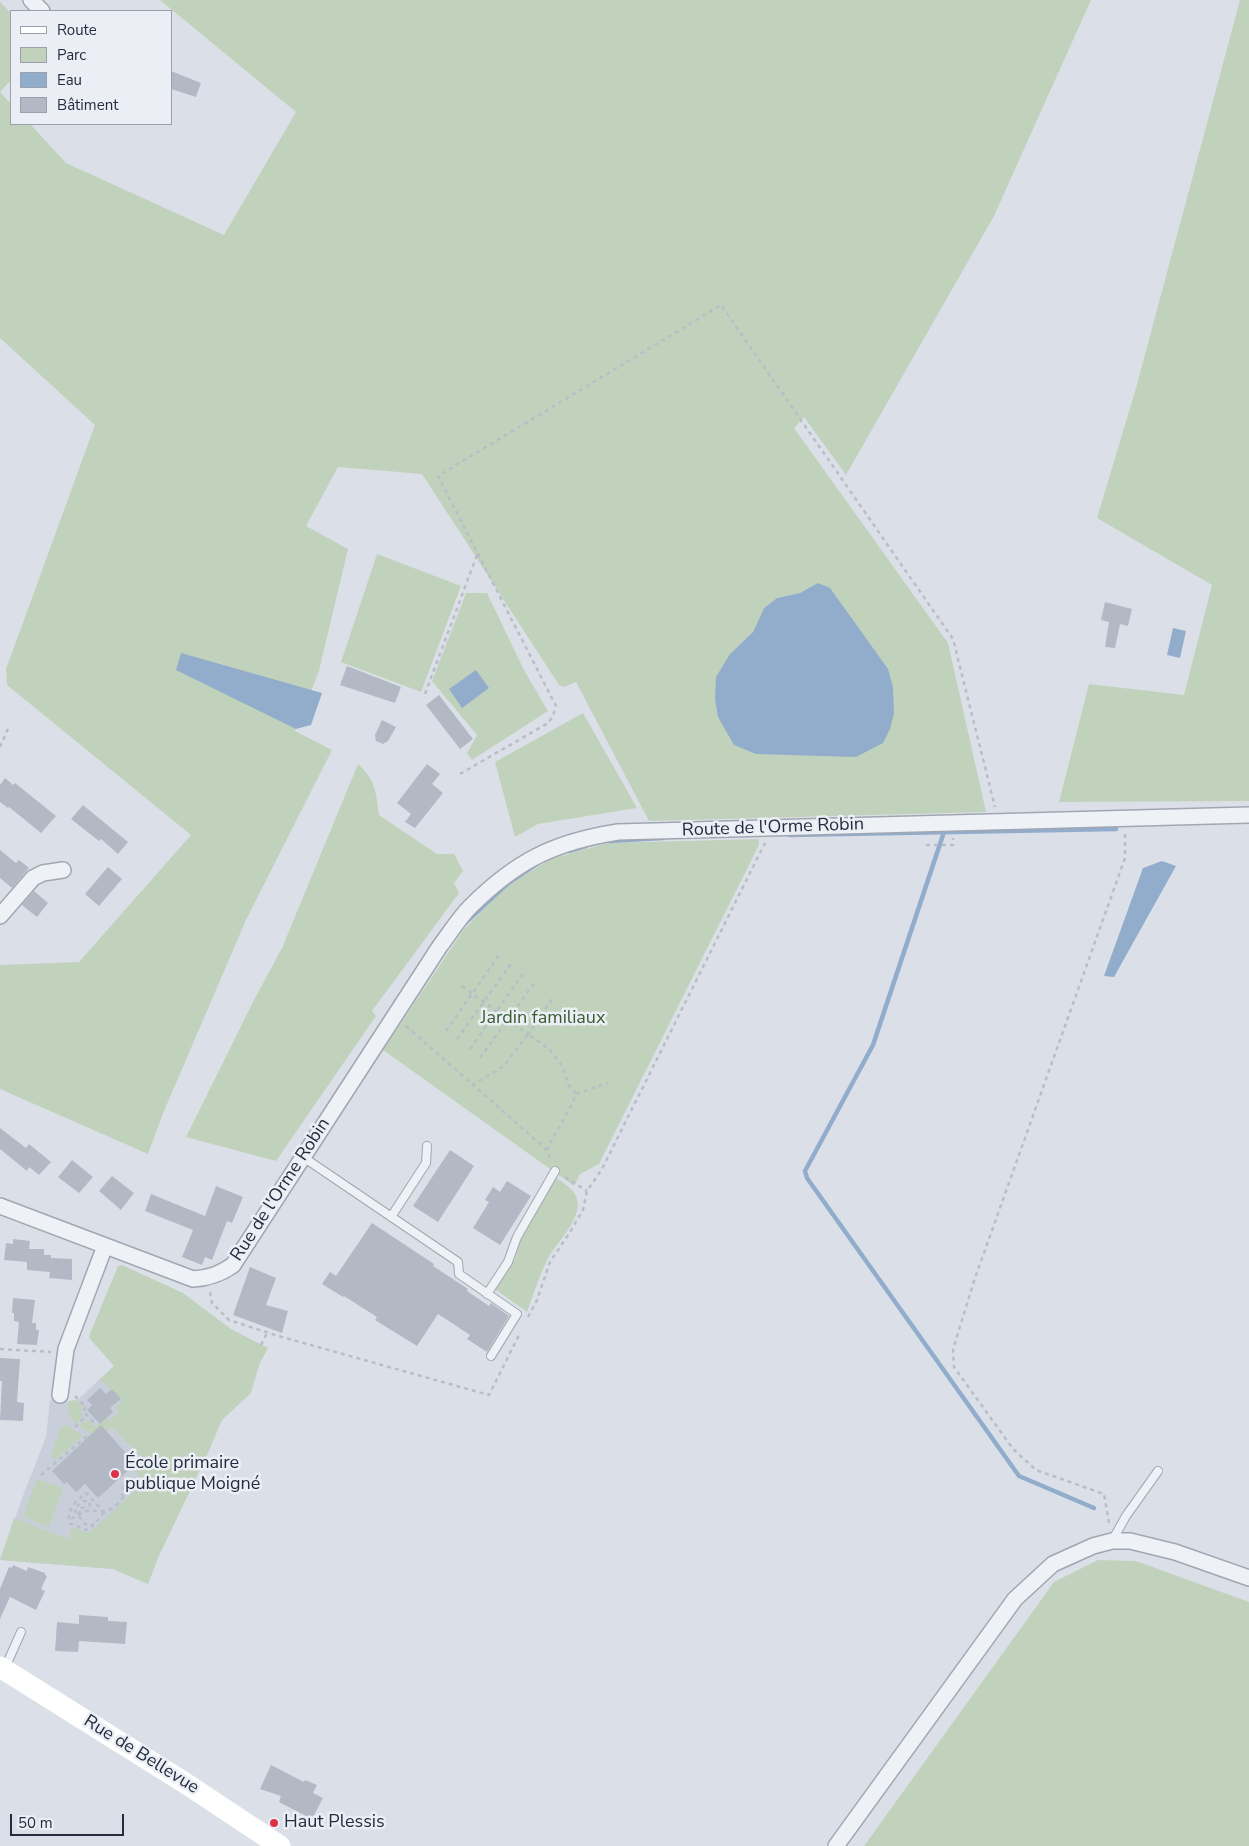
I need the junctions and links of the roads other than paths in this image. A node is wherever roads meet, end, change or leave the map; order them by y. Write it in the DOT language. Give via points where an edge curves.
graph roads {
  1 [pos="31,0"];
  2 [pos="41,10"];
  3 [pos="1249,815"];
  4 [pos="63,870"];
  5 [pos="0,916"];
  6 [pos="384,1032"];
  7 [pos="426,1146"];
  8 [pos="303,1157"];
  9 [pos="555,1171"];
  10 [pos="0,1206"];
  11 [pos="391,1217"];
  12 [pos="105,1246"];
  13 [pos="487,1294"];
  14 [pos="491,1356"];
  15 [pos="60,1389"];
  16 [pos="1158,1471"];
  17 [pos="1112,1542"];
  18 [pos="1249,1578"];
  19 [pos="20,1632"];
  20 [pos="2,1668"];
  21 [pos="280,1846"];
  22 [pos="836,1846"];
  1 -- 2 [label="street"];
  3 -- 6 [label="street, Route de l'Orme Robin" via="618,832 587,837 544,851 503,876 469,908"];
  4 -- 5 [label="street" via="33,878"];
  6 -- 8 [label="street, Rue de l'Orme Robin"];
  7 -- 11 [label="lane" via="426,1163"];
  8 -- 11 [label="lane"];
  8 -- 12 [label="street, Rue de l'Orme Robin" via="233,1265 221,1273 193,1279"];
  9 -- 13 [label="lane" via="517,1237 508,1262"];
  10 -- 12 [label="street"];
  11 -- 13 [label="lane" via="458,1262 459,1274"];
  12 -- 15 [label="street" via="65,1352"];
  13 -- 14 [label="lane" via="517,1314"];
  16 -- 17 [label="lane"];
  17 -- 18 [label="street" via="1130,1541 1175,1552"];
  17 -- 22 [label="street" via="1094,1546 1053,1564 1015,1599"];
  19 -- 20 [label="lane"];
  20 -- 21 [label="street, Rue de Bellevue"];
}
